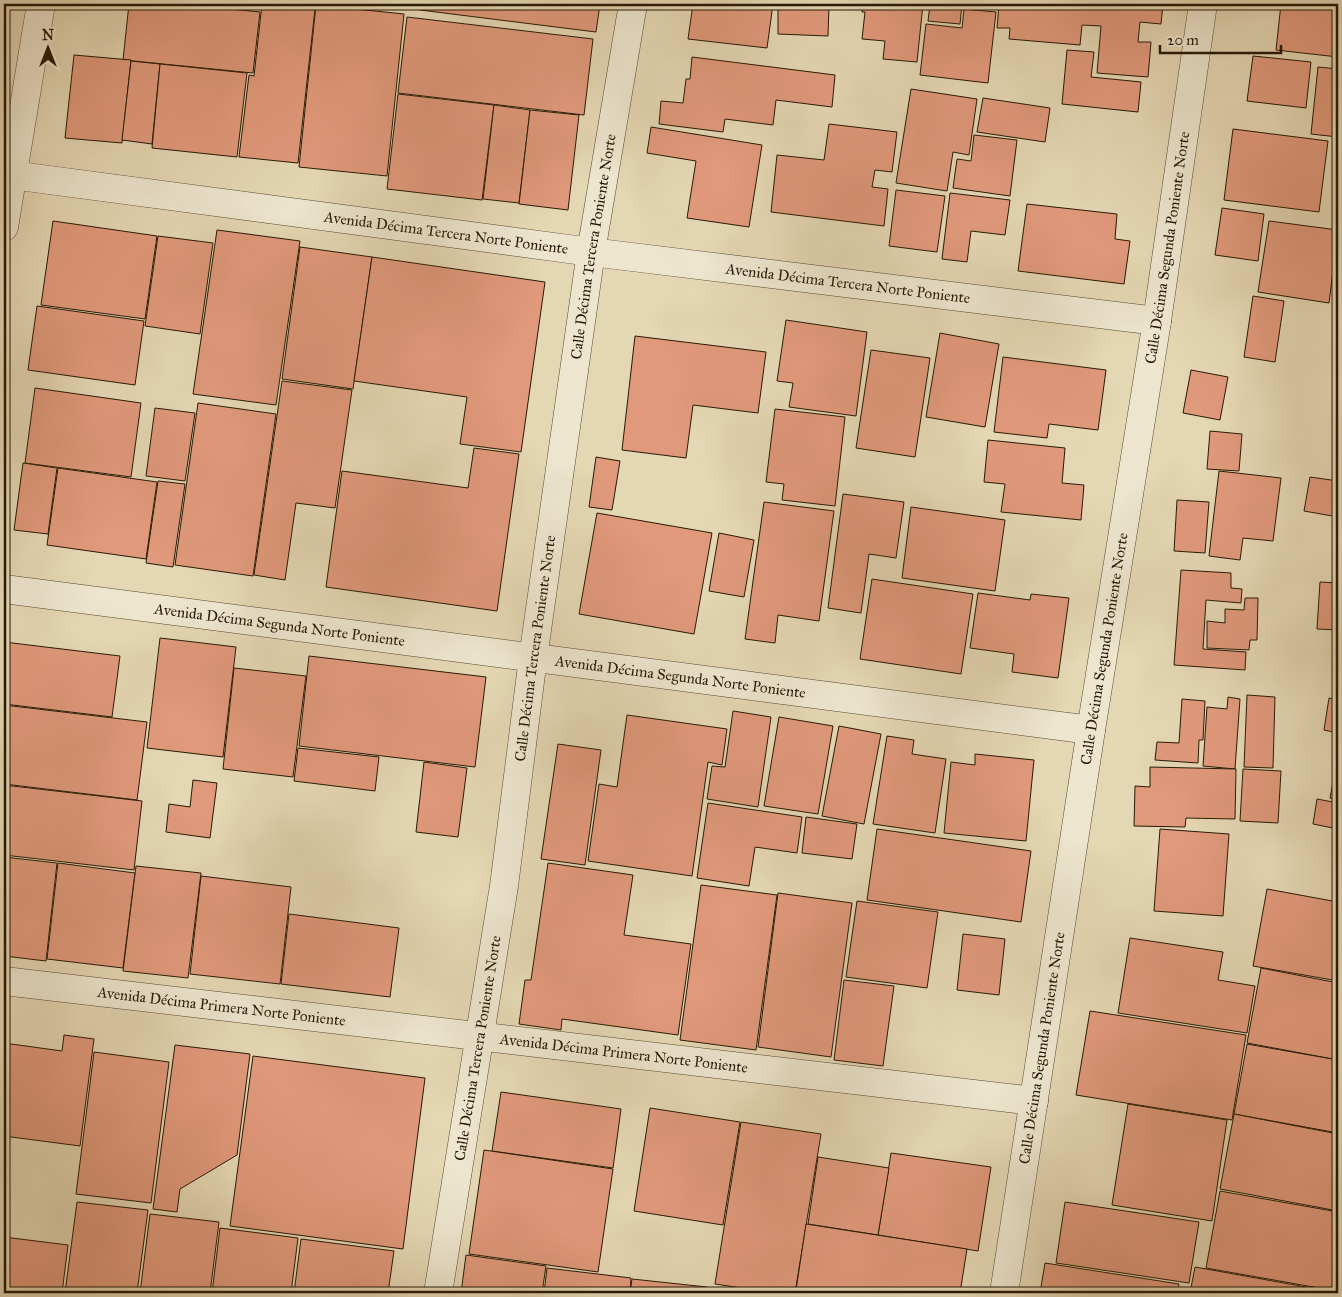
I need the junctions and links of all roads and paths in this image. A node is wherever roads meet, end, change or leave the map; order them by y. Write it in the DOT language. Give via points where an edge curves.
graph roads {
  1 [pos="41,4"];
  2 [pos="633,4"];
  3 [pos="1203,4"];
  4 [pos="8,175"];
  5 [pos="4,227"];
  6 [pos="591,252"];
  7 [pos="1157,321"];
  8 [pos="4,589"];
  9 [pos="533,658"];
  10 [pos="1091,730"];
  11 [pos="4,981"];
  12 [pos="480,1037"];
  13 [pos="1034,1101"];
  14 [pos="438,1293"];
  15 [pos="1004,1293"];
  1 -- 4 [label="street"];
  2 -- 6 [label="street, Calle Décima Tercera Poniente Norte"];
  3 -- 7 [label="street, Calle Décima Segunda Poniente Norte"];
  4 -- 5 [label="street"];
  4 -- 6 [label="street, Avenida Décima Tercera Norte Poniente"];
  6 -- 7 [label="street, Avenida Décima Tercera Norte Poniente"];
  6 -- 9 [label="street, Calle Décima Tercera Poniente Norte"];
  7 -- 10 [label="street, Calle Décima Segunda Poniente Norte"];
  8 -- 9 [label="street, Avenida Décima Segunda Norte Poniente"];
  9 -- 10 [label="street, Avenida Décima Segunda Norte Poniente"];
  9 -- 12 [label="street, Calle Décima Tercera Poniente Norte" via="504,886"];
  10 -- 13 [label="street, Calle Décima Segunda Poniente Norte"];
  11 -- 12 [label="street, Avenida Décima Primera Norte Poniente"];
  12 -- 13 [label="street, Avenida Décima Primera Norte Poniente"];
  12 -- 14 [label="street, Calle Décima Tercera Poniente Norte"];
  13 -- 15 [label="street, Calle Décima Segunda Poniente Norte"];
}
